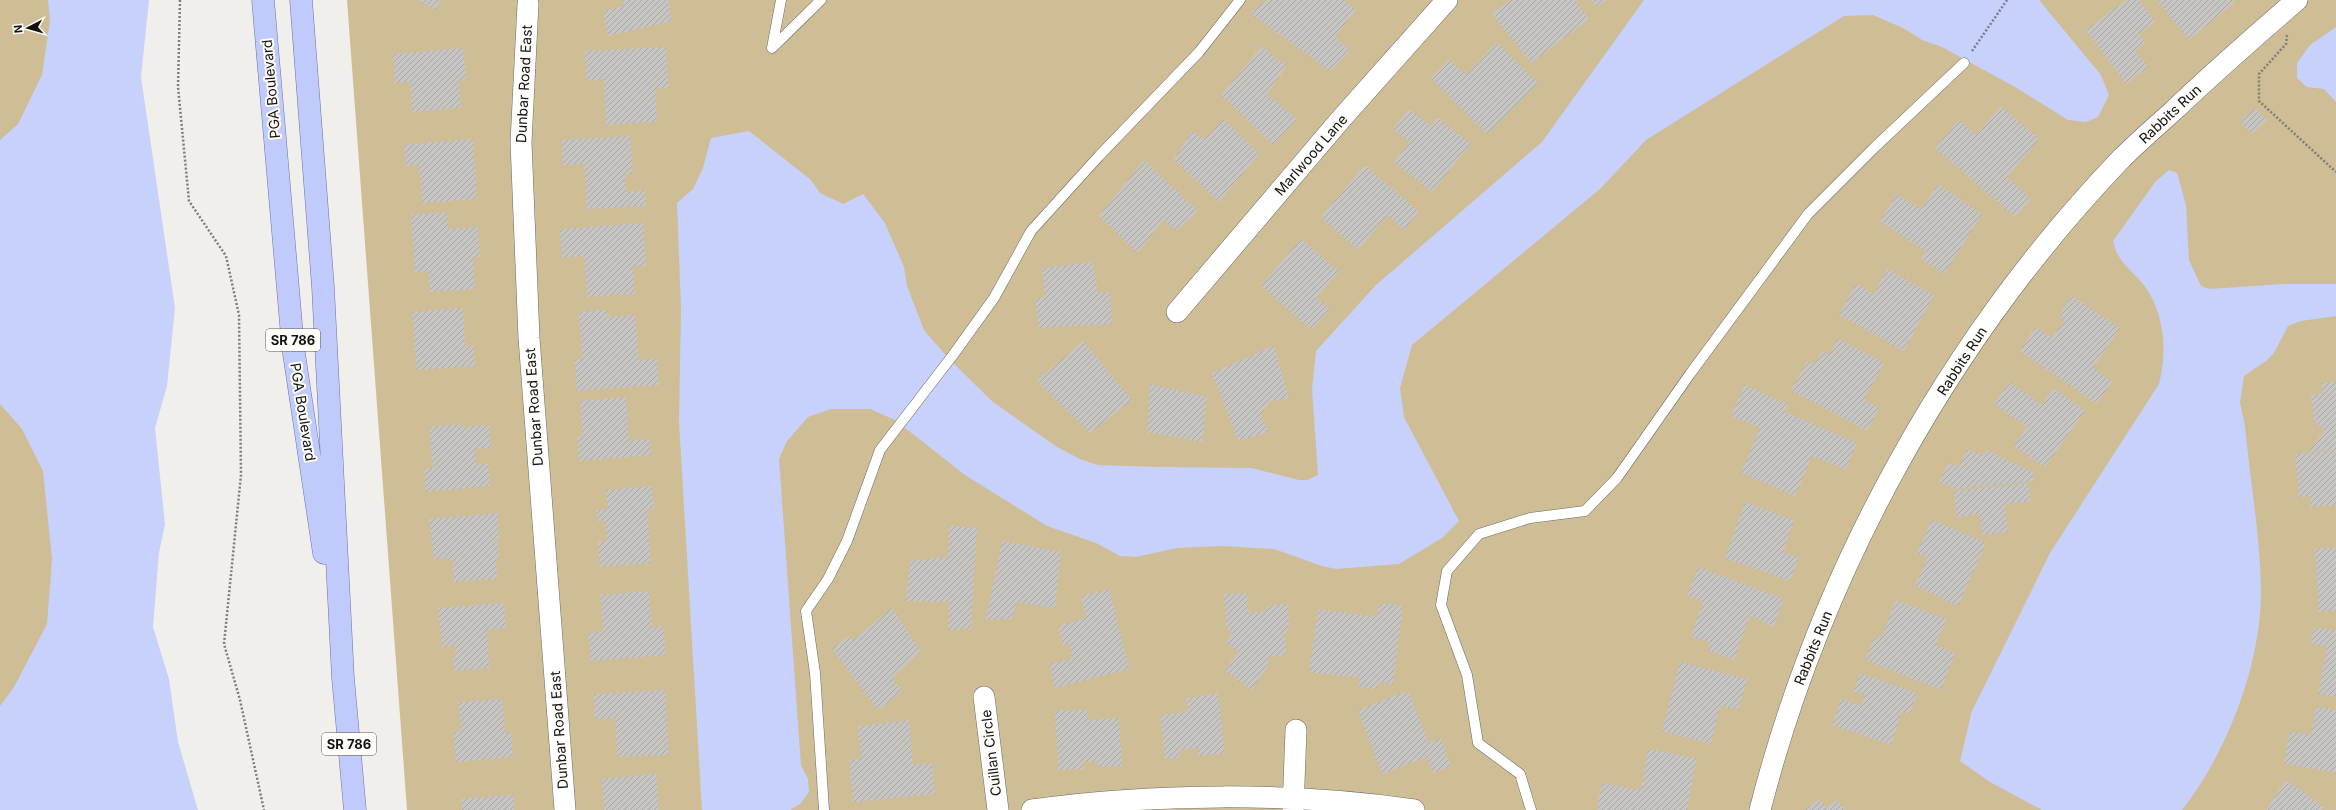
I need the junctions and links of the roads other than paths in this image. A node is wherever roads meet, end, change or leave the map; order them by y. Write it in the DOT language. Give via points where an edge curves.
graph roads {
  1 [pos="263,0"];
  2 [pos="301,0"];
  3 [pos="781,0"];
  4 [pos="821,0"];
  5 [pos="1240,0"];
  6 [pos="1447,0"];
  7 [pos="2297,0"];
  8 [pos="528,4"];
  9 [pos="1964,63"];
  10 [pos="1177,312"];
  11 [pos="343,678"];
  12 [pos="984,697"];
  13 [pos="1296,730"];
  14 [pos="1293,805"];
  15 [pos="354,810"];
  16 [pos="565,810"];
  17 [pos="824,810"];
  18 [pos="998,810"];
  19 [pos="1032,810"];
  20 [pos="1414,810"];
  21 [pos="1531,810"];
  22 [pos="1760,810"];
  1 -- 11 [label="main road, PGA Boulevard / SR 786" via="293,347"];
  2 -- 11 [label="main road, PGA Boulevard / SR 786" via="323,287"];
  3 -- 4 [label="lane" via="772,48"];
  5 -- 17 [label="lane" via="1199,52 1031,231 994,298 880,450 847,541 828,579 806,610 815,673"];
  6 -- 10 [label="street, Marlwood Lane" via="1341,119"];
  7 -- 22 [label="street, Rabbits Run" via="2121,159 2033,261 1980,333 1904,454 1827,611 1798,684 1774,756"];
  8 -- 16 [label="street, Dunbar Road East" via="521,142 529,338"];
  9 -- 21 [label="lane" via="1808,214 1616,478 1585,511 1530,518 1479,534 1447,571 1440,605 1467,675 1478,743 1520,774"];
  11 -- 15 [label="main road, PGA Boulevard / SR 786"];
  12 -- 18 [label="street, Cuillan Circle"];
  13 -- 14 [label="street"];
  14 -- 19 [label="street" via="1222,798 1130,801"];
  14 -- 20 [label="street" via="1383,805"];
}
